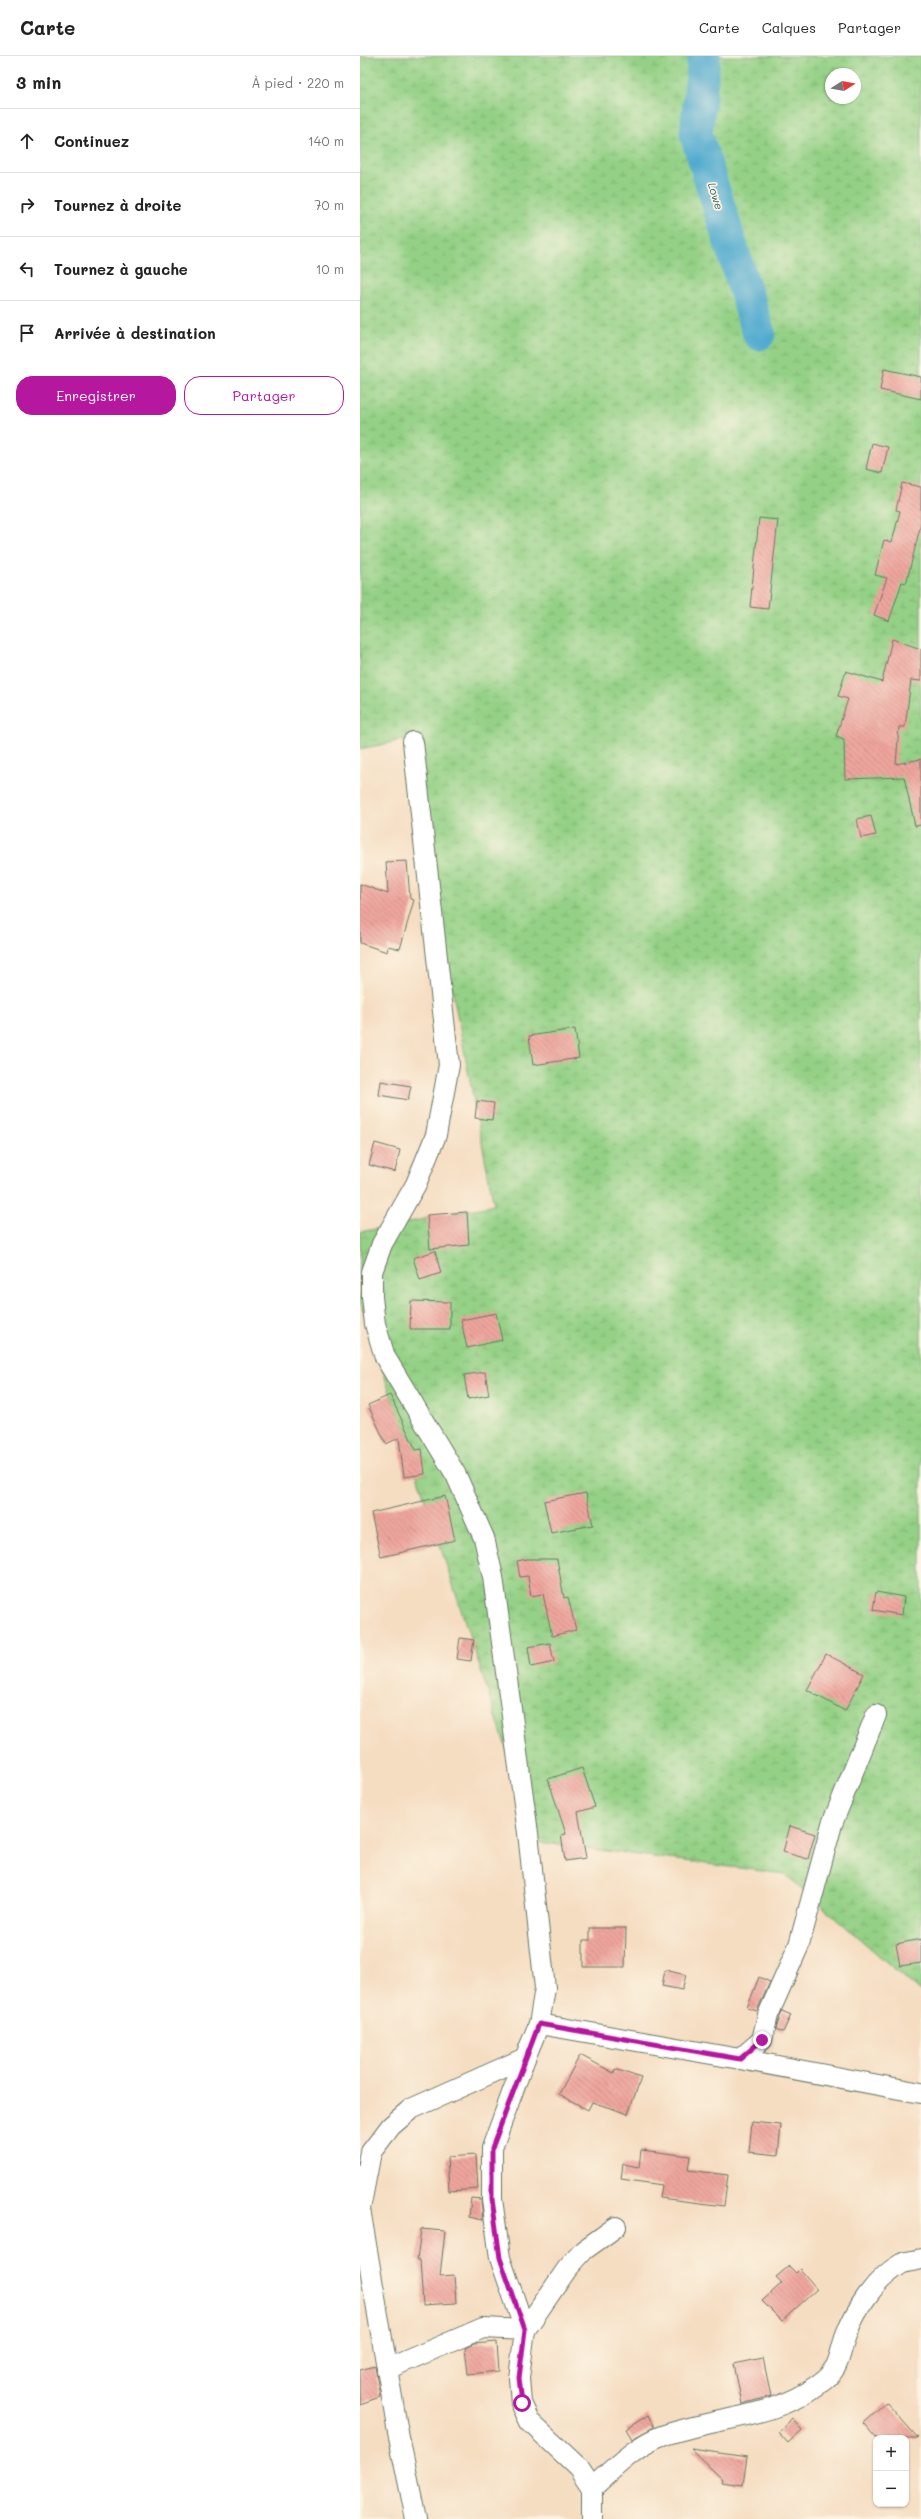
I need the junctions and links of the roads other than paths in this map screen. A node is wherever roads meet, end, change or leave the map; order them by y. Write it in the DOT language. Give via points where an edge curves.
graph roads {
  1 [pos="413,742"];
  2 [pos="876,1715"];
  3 [pos="539,2024"];
  4 [pos="525,2058"];
  5 [pos="740,2059"];
  6 [pos="921,2093"];
  7 [pos="616,2227"];
  8 [pos="921,2259"];
  9 [pos="525,2330"];
  10 [pos="387,2369"];
  11 [pos="592,2488"];
  12 [pos="416,2519"];
  13 [pos="592,2519"];
  1 -- 3 [label="street" via="449,1066 436,1135 416,1184 382,1244 372,1272 372,1297 375,1324 385,1357 456,1475 484,1538 504,1658 545,1988"];
  2 -- 5 [label="street" via="832,1824 799,1945 768,2015 762,2040"];
  3 -- 4 [label="street"];
  3 -- 5 [label="street"];
  4 -- 9 [label="street" via="492,2148 492,2199 500,2258"];
  4 -- 10 [label="street" via="411,2109 391,2126 371,2152 360,2209"];
  5 -- 6 [label="street"];
  7 -- 9 [label="street" via="584,2250 567,2269"];
  8 -- 11 [label="street" via="902,2263 870,2292 846,2336 839,2363 818,2385 772,2410 661,2436 614,2467"];
  9 -- 10 [label="street" via="483,2328"];
  9 -- 11 [label="street" via="519,2378 524,2413 530,2422 578,2467"];
  10 -- 12 [label="street"];
  11 -- 13 [label="street"];
}
